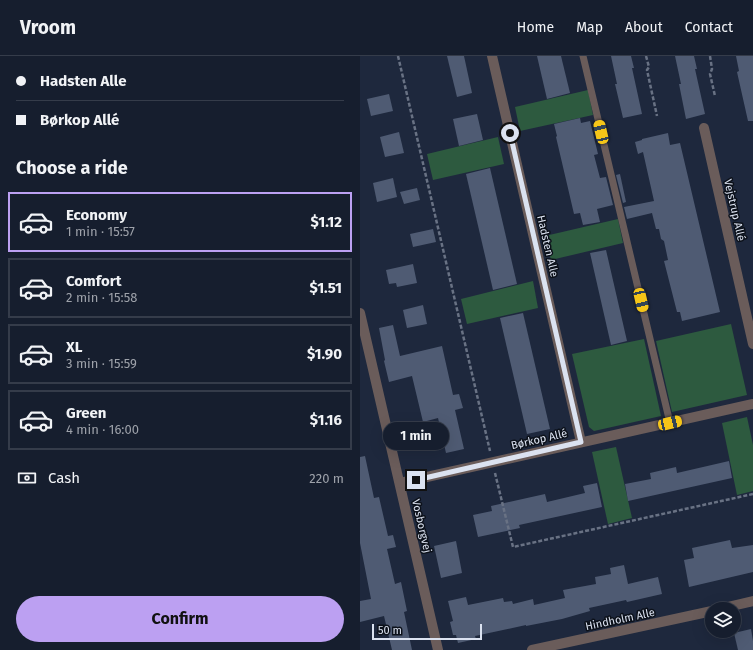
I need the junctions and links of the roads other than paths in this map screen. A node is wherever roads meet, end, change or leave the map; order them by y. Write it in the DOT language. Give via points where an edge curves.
graph roads {
  1 [pos="492,56"];
  2 [pos="583,56"];
  3 [pos="704,128"];
  4 [pos="360,313"];
  5 [pos="753,344"];
  6 [pos="753,404"];
  7 [pos="670,423"];
  8 [pos="581,442"];
  9 [pos="400,483"];
  10 [pos="753,602"];
  11 [pos="741,604"];
  12 [pos="705,612"];
  13 [pos="438,650"];
  14 [pos="532,650"];
  1 -- 8 [label="street, Hadsten Alle"];
  2 -- 7 [label="lane"];
  3 -- 5 [label="street, Vejstrup Allé"];
  4 -- 9 [label="street, Vosborgvej"];
  6 -- 7 [label="street, Børkop Allé"];
  7 -- 8 [label="street, Børkop Allé"];
  8 -- 9 [label="street, Børkop Allé"];
  9 -- 13 [label="street, Vosborgvej"];
  10 -- 11 [label="street"];
  12 -- 14 [label="street, Hindholm Alle"];
}
